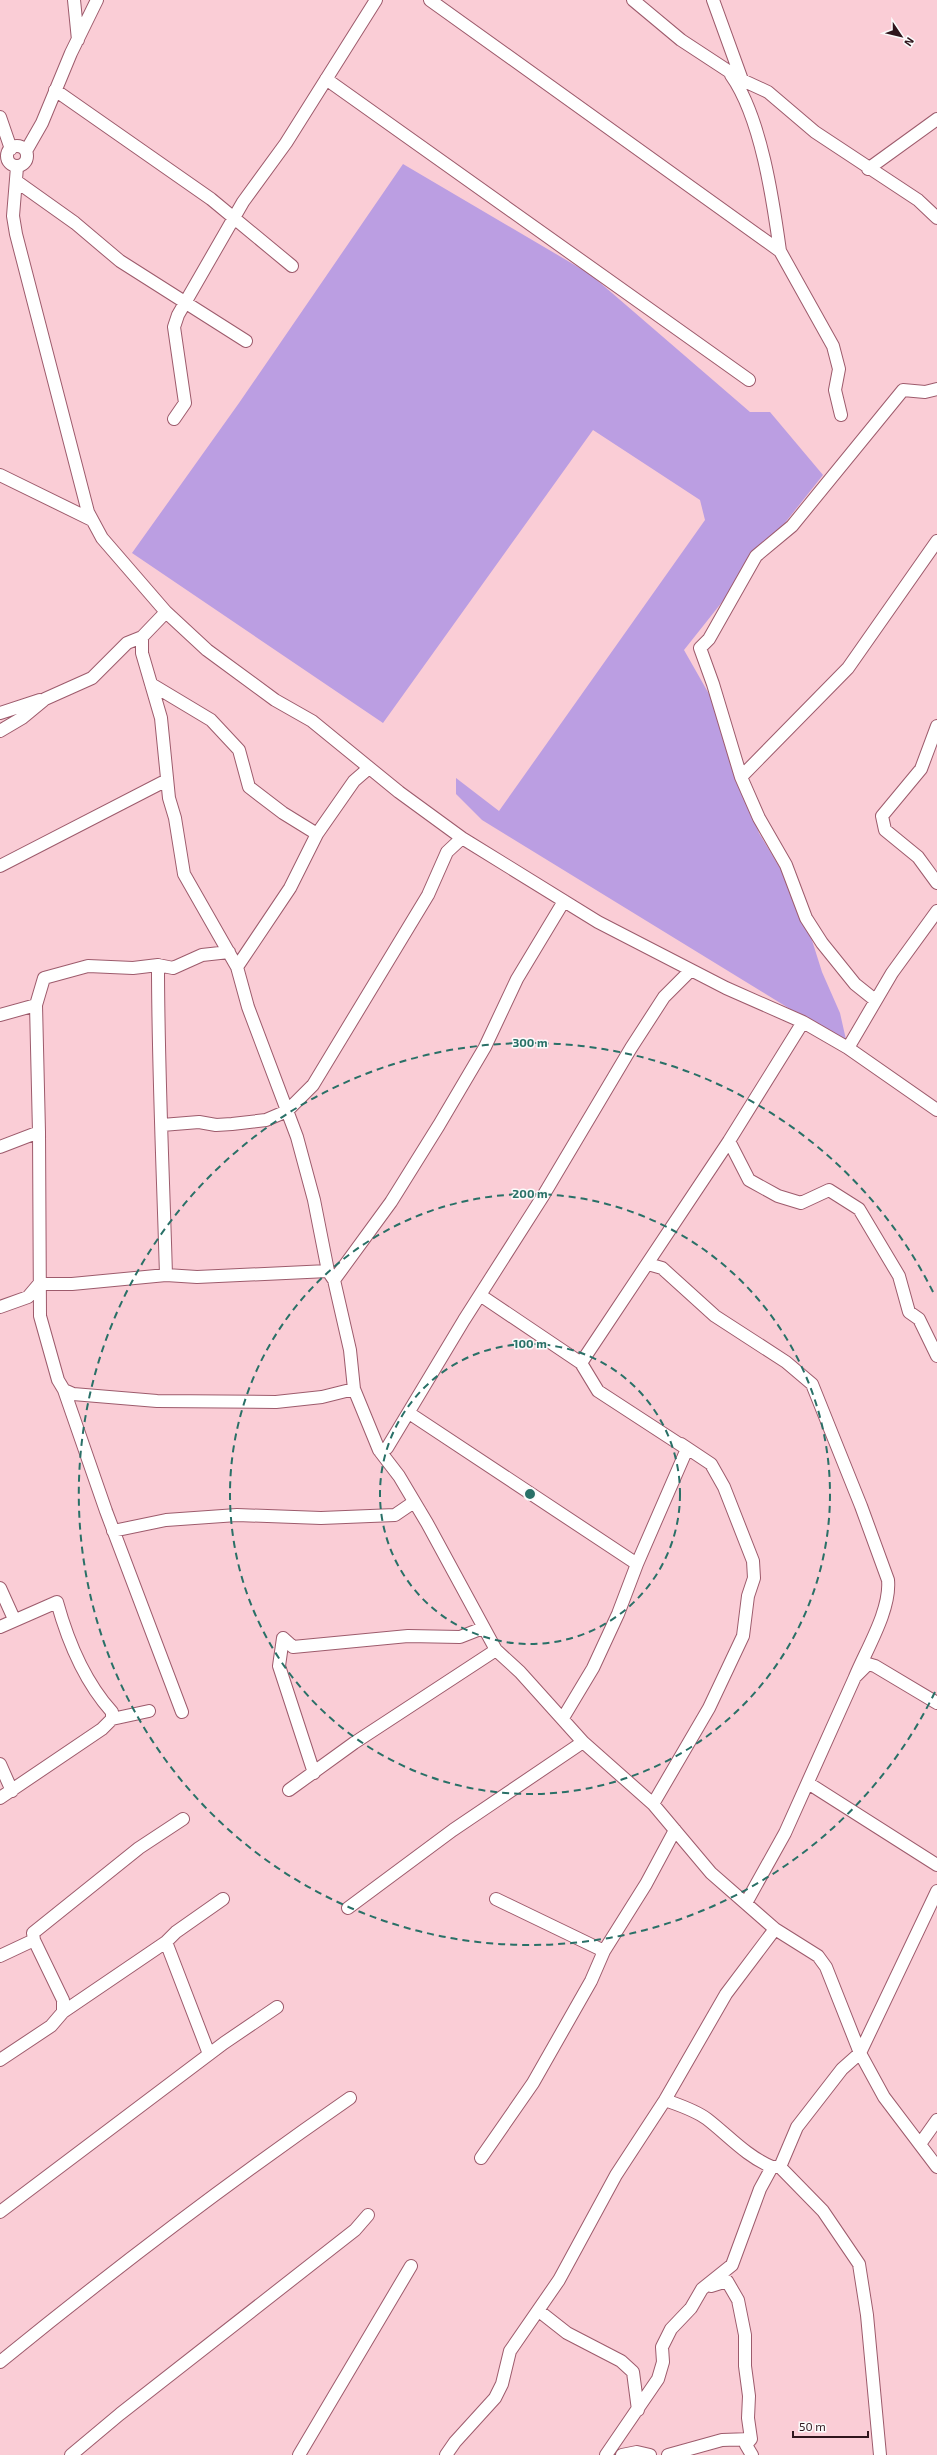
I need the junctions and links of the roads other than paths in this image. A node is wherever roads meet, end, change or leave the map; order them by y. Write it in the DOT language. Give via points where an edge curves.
graph roads {
  1 [pos="74,0"];
  2 [pos="97,0"];
  3 [pos="376,0"];
  4 [pos="430,0"];
  5 [pos="633,0"];
  6 [pos="713,0"];
  7 [pos="78,40"];
  8 [pos="728,71"];
  9 [pos="326,79"];
  10 [pos="742,80"];
  11 [pos="55,90"];
  12 [pos="0,117"];
  13 [pos="937,119"];
  14 [pos="11,149"];
  15 [pos="26,151"];
  16 [pos="17,167"];
  17 [pos="868,169"];
  18 [pos="16,181"];
  19 [pos="937,218"];
  20 [pos="235,219"];
  21 [pos="780,251"];
  22 [pos="292,266"];
  23 [pos="184,303"];
  24 [pos="246,340"];
  25 [pos="749,380"];
  26 [pos="937,389"];
  27 [pos="841,415"];
  28 [pos="174,419"];
  29 [pos="0,475"];
  30 [pos="92,520"];
  31 [pos="937,541"];
  32 [pos="166,612"];
  33 [pos="142,637"];
  34 [pos="151,684"];
  35 [pos="45,699"];
  36 [pos="0,713"];
  37 [pos="937,726"];
  38 [pos="0,731"];
  39 [pos="369,768"];
  40 [pos="741,777"];
  41 [pos="168,780"];
  42 [pos="317,834"];
  43 [pos="462,838"];
  44 [pos="0,866"];
  45 [pos="937,883"];
  46 [pos="564,901"];
  47 [pos="937,911"];
  48 [pos="229,952"];
  49 [pos="158,965"];
  50 [pos="237,967"];
  51 [pos="691,970"];
  52 [pos="875,1000"];
  53 [pos="36,1005"];
  54 [pos="0,1015"];
  55 [pos="803,1022"];
  56 [pos="848,1048"];
  57 [pos="937,1110"];
  58 [pos="287,1111"];
  59 [pos="162,1125"];
  60 [pos="39,1132"];
  61 [pos="729,1141"];
  62 [pos="0,1147"];
  63 [pos="648,1264"];
  64 [pos="166,1275"];
  65 [pos="331,1275"];
  66 [pos="39,1284"];
  67 [pos="480,1295"];
  68 [pos="0,1307"];
  69 [pos="937,1356"];
  70 [pos="581,1363"];
  71 [pos="354,1389"];
  72 [pos="64,1390"];
  73 [pos="409,1413"];
  74 [pos="678,1442"];
  75 [pos="379,1450"];
  76 [pos="414,1502"];
  77 [pos="114,1531"];
  78 [pos="637,1564"];
  79 [pos="0,1588"];
  80 [pos="14,1619"];
  81 [pos="0,1627"];
  82 [pos="483,1628"];
  83 [pos="496,1650"];
  84 [pos="855,1677"];
  85 [pos="937,1703"];
  86 [pos="149,1711"];
  87 [pos="182,1712"];
  88 [pos="563,1718"];
  89 [pos="112,1719"];
  90 [pos="583,1742"];
  91 [pos="0,1764"];
  92 [pos="314,1773"];
  93 [pos="808,1783"];
  94 [pos="12,1790"];
  95 [pos="289,1790"];
  96 [pos="0,1798"];
  97 [pos="653,1804"];
  98 [pos="183,1819"];
  99 [pos="676,1830"];
  100 [pos="937,1865"];
  101 [pos="937,1891"];
  102 [pos="223,1899"];
  103 [pos="496,1899"];
  104 [pos="746,1903"];
  105 [pos="348,1908"];
  106 [pos="775,1929"];
  107 [pos="34,1940"];
  108 [pos="166,1942"];
  109 [pos="604,1951"];
  110 [pos="0,1956"];
  111 [pos="277,2008"];
  112 [pos="63,2012"];
  113 [pos="860,2053"];
  114 [pos="209,2054"];
  115 [pos="0,2060"];
  116 [pos="350,2098"];
  117 [pos="665,2100"];
  118 [pos="937,2120"];
  119 [pos="920,2144"];
  120 [pos="481,2158"];
  121 [pos="776,2167"];
  122 [pos="937,2167"];
  123 [pos="0,2212"];
  124 [pos="368,2215"];
  125 [pos="732,2265"];
  126 [pos="411,2266"];
  127 [pos="727,2281"];
  128 [pos="702,2289"];
  129 [pos="539,2312"];
  130 [pos="0,2362"];
  131 [pos="638,2410"];
  132 [pos="751,2439"];
  133 [pos="77,2453"];
  134 [pos="299,2455"];
  135 [pos="446,2455"];
  136 [pos="606,2455"];
  137 [pos="623,2455"];
  138 [pos="650,2455"];
  139 [pos="668,2455"];
  140 [pos="752,2455"];
  141 [pos="880,2455"];
  1 -- 7 [label="street"];
  2 -- 7 [label="street"];
  3 -- 9 [label="street"];
  4 -- 21 [label="street"];
  5 -- 8 [label="street" via="682,40"];
  6 -- 10 [label="street"];
  7 -- 11 [label="street"];
  8 -- 10 [label="street"];
  8 -- 21 [label="street" via="740,89 766,170"];
  9 -- 20 [label="street" via="286,143 243,202"];
  9 -- 25 [label="street"];
  10 -- 17 [label="street" via="768,92 815,132"];
  11 -- 15 [label="street" via="36,135"];
  11 -- 20 [label="street" via="211,199"];
  12 -- 14 [label="street"];
  13 -- 17 [label="street"];
  14 -- 15 [label="street" via="17,146"];
  14 -- 16 [label="street" via="7,158 11,165"];
  15 -- 16 [label="street" via="26,162"];
  16 -- 18 [label="street"];
  17 -- 19 [label="street" via="918,200"];
  18 -- 23 [label="street" via="75,223 120,261"];
  18 -- 30 [label="street" via="13,216 16,234 77,472"];
  20 -- 22 [label="street"];
  20 -- 23 [label="street"];
  21 -- 27 [label="street" via="833,346 839,368 835,390"];
  23 -- 24 [label="street"];
  23 -- 28 [label="street" via="174,327 185,403"];
  26 -- 40 [label="street" via="925,392 903,390 792,526 756,556 709,639 700,648"];
  29 -- 30 [label="street"];
  30 -- 32 [label="street" via="102,538"];
  31 -- 40 [label="street" via="848,668"];
  32 -- 33 [label="street"];
  32 -- 39 [label="street" via="207,650 275,700 312,722"];
  33 -- 34 [label="street" via="142,654"];
  33 -- 35 [label="street" via="127,643 92,678"];
  34 -- 41 [label="street" via="162,718"];
  34 -- 42 [label="street" via="211,720 239,750 249,787 283,813"];
  35 -- 36 [label="street"];
  35 -- 38 [label="street" via="22,718"];
  37 -- 45 [label="street" via="921,769 882,816 884,830 918,857"];
  39 -- 42 [label="street" via="354,781"];
  39 -- 43 [label="street"];
  40 -- 52 [label="street" via="759,818 786,865 806,918 822,943 855,984"];
  41 -- 44 [label="street"];
  41 -- 48 [label="street" via="184,874"];
  42 -- 50 [label="street" via="290,888"];
  43 -- 46 [label="street"];
  43 -- 58 [label="street" via="447,852 428,895 313,1085"];
  46 -- 51 [label="street" via="598,922"];
  46 -- 65 [label="street" via="517,979 485,1047 439,1126 391,1202"];
  47 -- 52 [label="street"];
  48 -- 49 [label="street" via="202,955 174,968"];
  48 -- 50 [label="street"];
  49 -- 53 [label="street" via="133,968 88,966 44,978"];
  49 -- 59 [label="street" via="158,1062"];
  50 -- 58 [label="street" via="248,1007"];
  51 -- 55 [label="street"];
  51 -- 67 [label="street" via="664,996"];
  52 -- 56 [label="street"];
  53 -- 54 [label="street"];
  53 -- 60 [label="street"];
  55 -- 56 [label="street"];
  55 -- 61 [label="street"];
  56 -- 57 [label="street"];
  58 -- 59 [label="street" via="266,1120 232,1124 199,1122"];
  58 -- 65 [label="street" via="314,1200"];
  59 -- 64 [label="street"];
  60 -- 62 [label="street"];
  60 -- 66 [label="street"];
  61 -- 63 [label="street"];
  61 -- 69 [label="street" via="749,1180 778,1196 801,1203 829,1190 859,1208 899,1276 909,1312 919,1319"];
  63 -- 70 [label="street"];
  63 -- 84 [label="street" via="662,1268 715,1316 786,1362 812,1384 888,1580 889,1592 885,1606"];
  64 -- 65 [label="street"];
  64 -- 66 [label="street" via="72,1284"];
  65 -- 71 [label="street" via="350,1350"];
  66 -- 68 [label="street" via="28,1297"];
  66 -- 72 [label="street" via="40,1316 58,1380"];
  67 -- 70 [label="street"];
  67 -- 73 [label="street"];
  70 -- 74 [label="street" via="598,1391"];
  71 -- 72 [label="street" via="322,1397 276,1402 157,1400 73,1394"];
  71 -- 75 [label="street"];
  72 -- 77 [label="street"];
  73 -- 75 [label="street" via="387,1448"];
  73 -- 78 [label="street"];
  74 -- 78 [label="street" via="687,1449"];
  74 -- 97 [label="street" via="711,1464 724,1487 753,1561 754,1578 748,1596 743,1636 708,1708"];
  75 -- 76 [label="street"];
  76 -- 77 [label="street" via="396,1515 321,1518 230,1516 166,1520"];
  76 -- 82 [label="street"];
  77 -- 87 [label="street"];
  78 -- 88 [label="street" via="593,1668"];
  79 -- 80 [label="street"];
  80 -- 81 [label="street"];
  80 -- 89 [label="street" via="57,1602 68,1642 101,1700 112,1712"];
  82 -- 83 [label="street"];
  82 -- 92 [label="street" via="460,1637 408,1636 293,1647 283,1638 279,1666"];
  83 -- 88 [label="street"];
  83 -- 92 [label="street" via="354,1743"];
  84 -- 85 [label="street" via="868,1664 875,1666"];
  84 -- 93 [label="street"];
  86 -- 89 [label="street"];
  88 -- 90 [label="street"];
  89 -- 94 [label="street" via="102,1730"];
  90 -- 97 [label="street"];
  90 -- 105 [label="street" via="453,1830"];
  91 -- 94 [label="street"];
  92 -- 95 [label="street"];
  93 -- 100 [label="street"];
  93 -- 104 [label="street" via="785,1833"];
  94 -- 96 [label="street"];
  97 -- 99 [label="street"];
  98 -- 107 [label="street" via="139,1848 37,1928 33,1933"];
  99 -- 104 [label="street" via="711,1872"];
  99 -- 109 [label="street"];
  101 -- 113 [label="street"];
  102 -- 108 [label="street"];
  103 -- 109 [label="street"];
  104 -- 106 [label="street"];
  106 -- 113 [label="street" via="818,1956 826,1967"];
  106 -- 117 [label="street" via="726,1994"];
  107 -- 110 [label="street"];
  107 -- 112 [label="street" via="63,2000"];
  108 -- 112 [label="street"];
  108 -- 114 [label="street"];
  109 -- 120 [label="street" via="591,1981 533,2083"];
  111 -- 114 [label="street"];
  112 -- 115 [label="street" via="51,2026"];
  113 -- 119 [label="street" via="884,2097"];
  113 -- 121 [label="street" via="838,2074 797,2127"];
  114 -- 123 [label="street"];
  116 -- 130 [label="street" via="288,2140 93,2286"];
  117 -- 121 [label="street" via="707,2119 741,2149"];
  117 -- 129 [label="street" via="616,2175"];
  118 -- 119 [label="street"];
  119 -- 122 [label="street"];
  121 -- 125 [label="street" via="760,2189"];
  121 -- 141 [label="street" via="823,2211 859,2264 866,2308"];
  124 -- 133 [label="street" via="355,2230 120,2414"];
  125 -- 127 [label="street"];
  125 -- 128 [label="street"];
  126 -- 134 [label="street"];
  127 -- 128 [label="street"];
  127 -- 132 [label="street" via="738,2300 745,2335"];
  128 -- 131 [label="street" via="691,2308 671,2329 662,2346 663,2362 658,2379"];
  129 -- 131 [label="street" via="567,2333 621,2361 633,2372"];
  129 -- 135 [label="street" via="510,2351 502,2384 495,2398"];
  131 -- 136 [label="street"];
  132 -- 139 [label="street" via="722,2440"];
  132 -- 140 [label="street" via="746,2445"];
  137 -- 138 [label="street" via="637,2452"];
}
